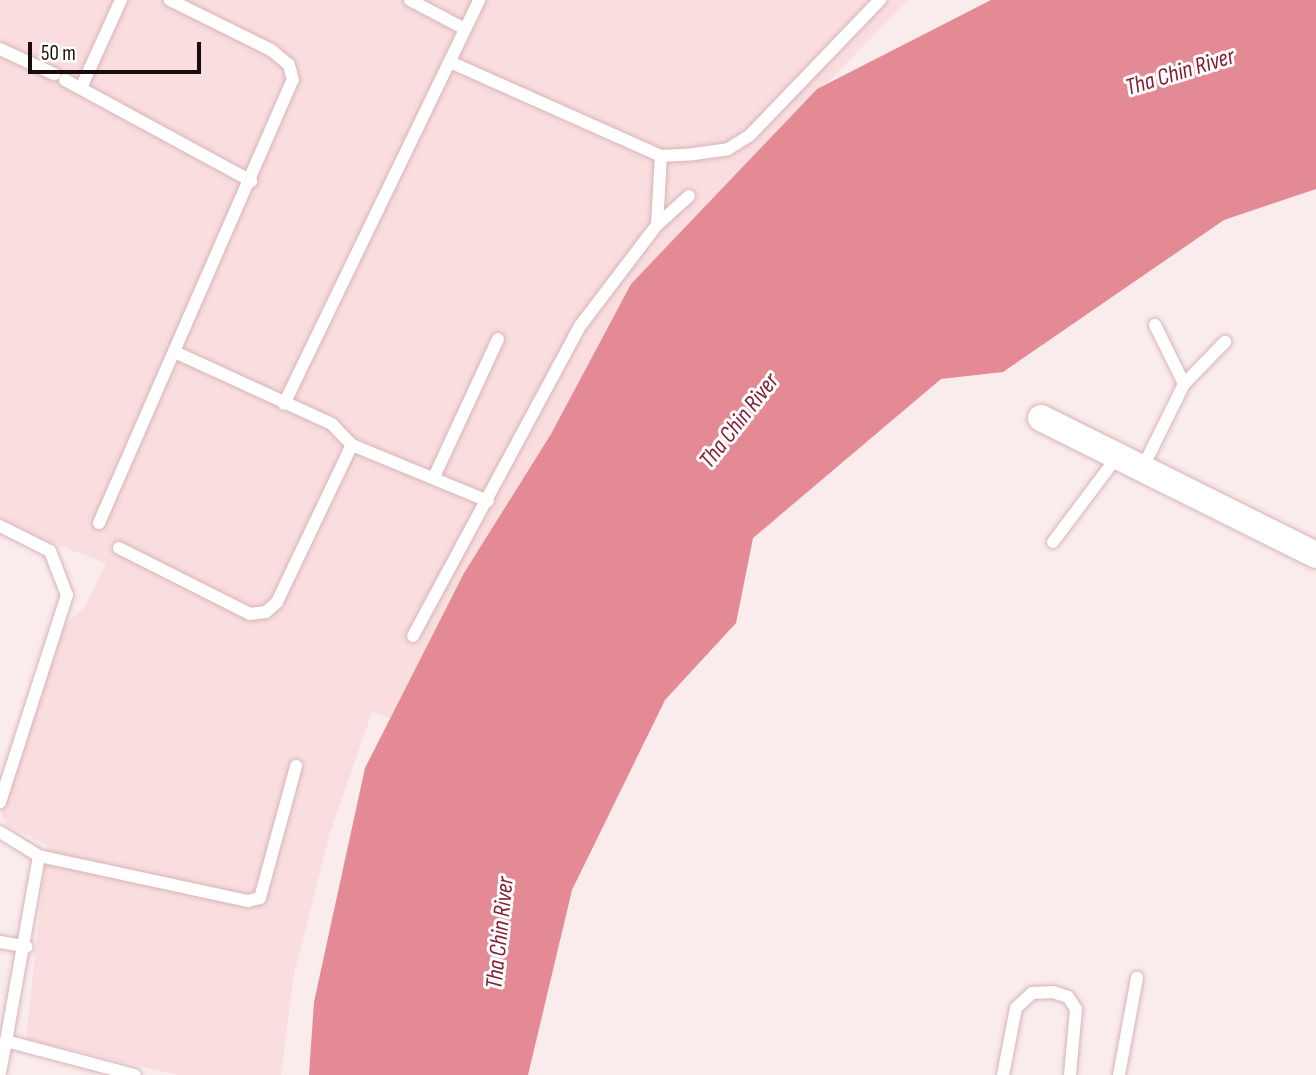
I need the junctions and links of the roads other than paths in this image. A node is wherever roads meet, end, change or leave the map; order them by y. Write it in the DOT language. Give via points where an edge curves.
graph roads {
  1 [pos="121,0"];
  2 [pos="170,0"];
  3 [pos="410,0"];
  4 [pos="479,0"];
  5 [pos="880,0"];
  6 [pos="466,29"];
  7 [pos="0,49"];
  8 [pos="450,62"];
  9 [pos="81,88"];
  10 [pos="661,156"];
  11 [pos="251,181"];
  12 [pos="689,196"];
  13 [pos="657,225"];
  14 [pos="1155,325"];
  15 [pos="498,338"];
  16 [pos="1225,342"];
  17 [pos="175,352"];
  18 [pos="1184,384"];
  19 [pos="284,404"];
  20 [pos="1041,418"];
  21 [pos="352,445"];
  22 [pos="1116,457"];
  23 [pos="1141,471"];
  24 [pos="434,477"];
  25 [pos="488,501"];
  26 [pos="99,523"];
  27 [pos="0,526"];
  28 [pos="1053,542"];
  29 [pos="118,548"];
  30 [pos="1316,555"];
  31 [pos="413,636"];
  32 [pos="296,766"];
  33 [pos="0,802"];
  34 [pos="0,832"];
  35 [pos="39,856"];
  36 [pos="0,942"];
  37 [pos="27,947"];
  38 [pos="1137,978"];
  39 [pos="6,1041"];
  40 [pos="0,1072"];
  41 [pos="135,1075"];
  42 [pos="1003,1075"];
  43 [pos="1070,1075"];
  44 [pos="1119,1075"];
  1 -- 9 [label="lane"];
  2 -- 11 [label="lane" via="289,65 288,100"];
  3 -- 6 [label="lane"];
  4 -- 6 [label="lane"];
  5 -- 10 [label="lane" via="749,136 728,149"];
  6 -- 8 [label="lane"];
  7 -- 9 [label="lane"];
  8 -- 10 [label="lane"];
  8 -- 19 [label="lane"];
  9 -- 11 [label="lane"];
  10 -- 13 [label="lane"];
  11 -- 17 [label="lane"];
  12 -- 13 [label="lane"];
  13 -- 25 [label="lane" via="580,326"];
  14 -- 18 [label="lane"];
  15 -- 24 [label="lane"];
  16 -- 18 [label="lane"];
  17 -- 19 [label="lane"];
  17 -- 26 [label="lane"];
  18 -- 23 [label="lane"];
  19 -- 21 [label="lane" via="332,424"];
  20 -- 22 [label="street"];
  21 -- 24 [label="lane"];
  21 -- 29 [label="lane" via="277,603 266,612 250,614"];
  22 -- 23 [label="street"];
  22 -- 28 [label="lane"];
  23 -- 30 [label="street"];
  24 -- 25 [label="lane"];
  25 -- 31 [label="lane"];
  27 -- 33 [label="lane" via="50,551 67,595"];
  32 -- 35 [label="lane" via="260,898 248,901"];
  34 -- 35 [label="lane"];
  35 -- 37 [label="lane"];
  36 -- 37 [label="lane"];
  37 -- 39 [label="lane"];
  38 -- 44 [label="lane"];
  39 -- 40 [label="lane"];
  39 -- 41 [label="lane"];
  42 -- 43 [label="lane" via="1016,1008 1032,993 1053,992 1068,997 1076,1009"];
}
